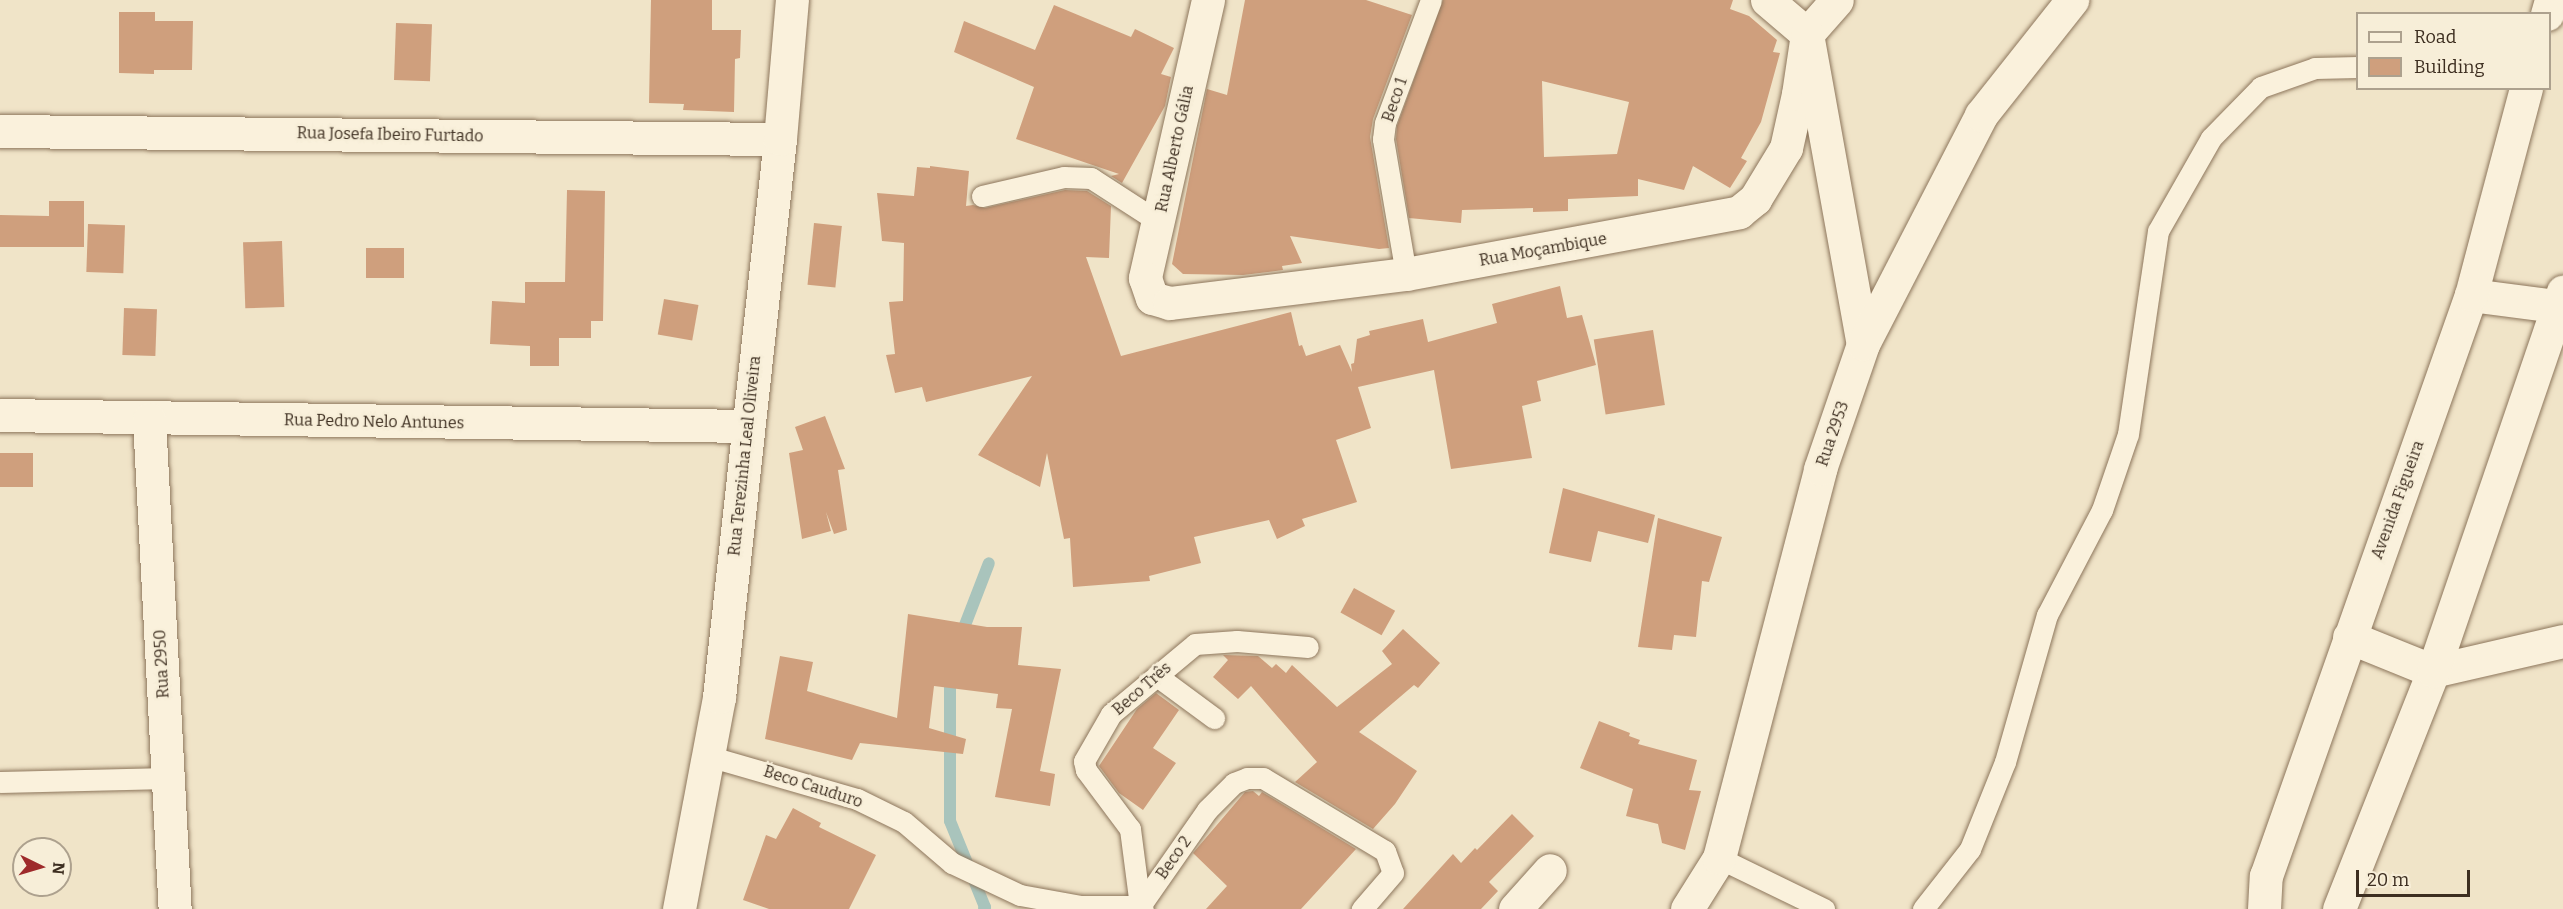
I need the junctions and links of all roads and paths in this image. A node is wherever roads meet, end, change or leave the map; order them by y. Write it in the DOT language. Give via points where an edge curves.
graph roads {
  1 [pos="792,0"];
  2 [pos="1208,0"];
  3 [pos="1431,0"];
  4 [pos="1767,0"];
  5 [pos="1838,0"];
  6 [pos="2072,0"];
  7 [pos="1807,33"];
  8 [pos="2356,67"];
  9 [pos="2525,90"];
  10 [pos="0,131"];
  11 [pos="780,139"];
  12 [pos="982,196"];
  13 [pos="1159,222"];
  14 [pos="1406,274"];
  15 [pos="2471,294"];
  16 [pos="1152,298"];
  17 [pos="2562,302"];
  18 [pos="1863,344"];
  19 [pos="0,415"];
  20 [pos="149,419"];
  21 [pos="747,426"];
  22 [pos="2349,637"];
  23 [pos="2563,641"];
  24 [pos="1308,647"];
  25 [pos="2433,671"];
  26 [pos="1157,676"];
  27 [pos="1214,718"];
  28 [pos="708,756"];
  29 [pos="168,778"];
  30 [pos="0,782"];
  31 [pos="1719,858"];
  32 [pos="1550,870"];
  33 [pos="1140,908"];
  34 [pos="1691,908"];
  35 [pos="175,909"];
  36 [pos="680,909"];
  37 [pos="1362,909"];
  38 [pos="1515,909"];
  39 [pos="1824,909"];
  40 [pos="1923,909"];
  41 [pos="2264,909"];
  42 [pos="2339,909"];
  1 -- 11 [label="street, Rua Terezinha Leal Oliveira"];
  2 -- 13 [label="street, Rua Alberto Gália"];
  3 -- 14 [label="lane, Beco 1" via="1383,140"];
  4 -- 7 [label="street"];
  5 -- 7 [label="street"];
  6 -- 18 [label="street, Rua 2953" via="1981,115"];
  7 -- 14 [label="street, Rua Moçambique" via="1786,148 1755,200 1738,212"];
  7 -- 18 [label="street"];
  8 -- 40 [label="lane" via="2315,68 2261,87 2211,138 2158,231 2128,434 2102,510 2047,615 2005,762 1970,849"];
  9 -- 15 [label="street, Avenida Figueira"];
  10 -- 11 [label="street, Rua Josefa Ibeiro Furtado"];
  11 -- 21 [label="street, Rua Terezinha Leal Oliveira"];
  12 -- 13 [label="lane" via="1064,177 1091,178"];
  13 -- 16 [label="street, Rua Alberto Gália" via="1145,278"];
  14 -- 16 [label="street, Rua Moçambique" via="1169,303"];
  15 -- 17 [label="street"];
  15 -- 22 [label="street, Avenida Figueira"];
  17 -- 25 [label="street"];
  18 -- 31 [label="street, Rua 2953" via="1820,469"];
  19 -- 20 [label="street, Rua Pedro Nelo Antunes"];
  20 -- 21 [label="street, Rua Pedro Nelo Antunes"];
  20 -- 29 [label="street, Rua 2950"];
  21 -- 28 [label="street, Rua Terezinha Leal Oliveira" via="719,697"];
  22 -- 25 [label="street"];
  22 -- 41 [label="street, Avenida Figueira" via="2266,876"];
  23 -- 25 [label="street"];
  24 -- 26 [label="lane, Beco Três" via="1237,641 1195,644"];
  25 -- 42 [label="street"];
  26 -- 27 [label="lane"];
  26 -- 33 [label="lane, Beco Três" via="1111,714 1084,761 1086,770 1130,829"];
  28 -- 33 [label="lane, Beco Cauduro" via="857,800 904,822 952,863 1020,894 1081,906"];
  28 -- 36 [label="street, Rua Terezinha Leal Oliveira"];
  29 -- 30 [label="lane"];
  29 -- 35 [label="street, Rua 2950"];
  31 -- 34 [label="street, Rua 2953"];
  31 -- 39 [label="lane"];
  32 -- 38 [label="street"];
  33 -- 37 [label="lane, Beco 2" via="1207,810 1234,783 1263,778 1385,850 1393,873"];
}
